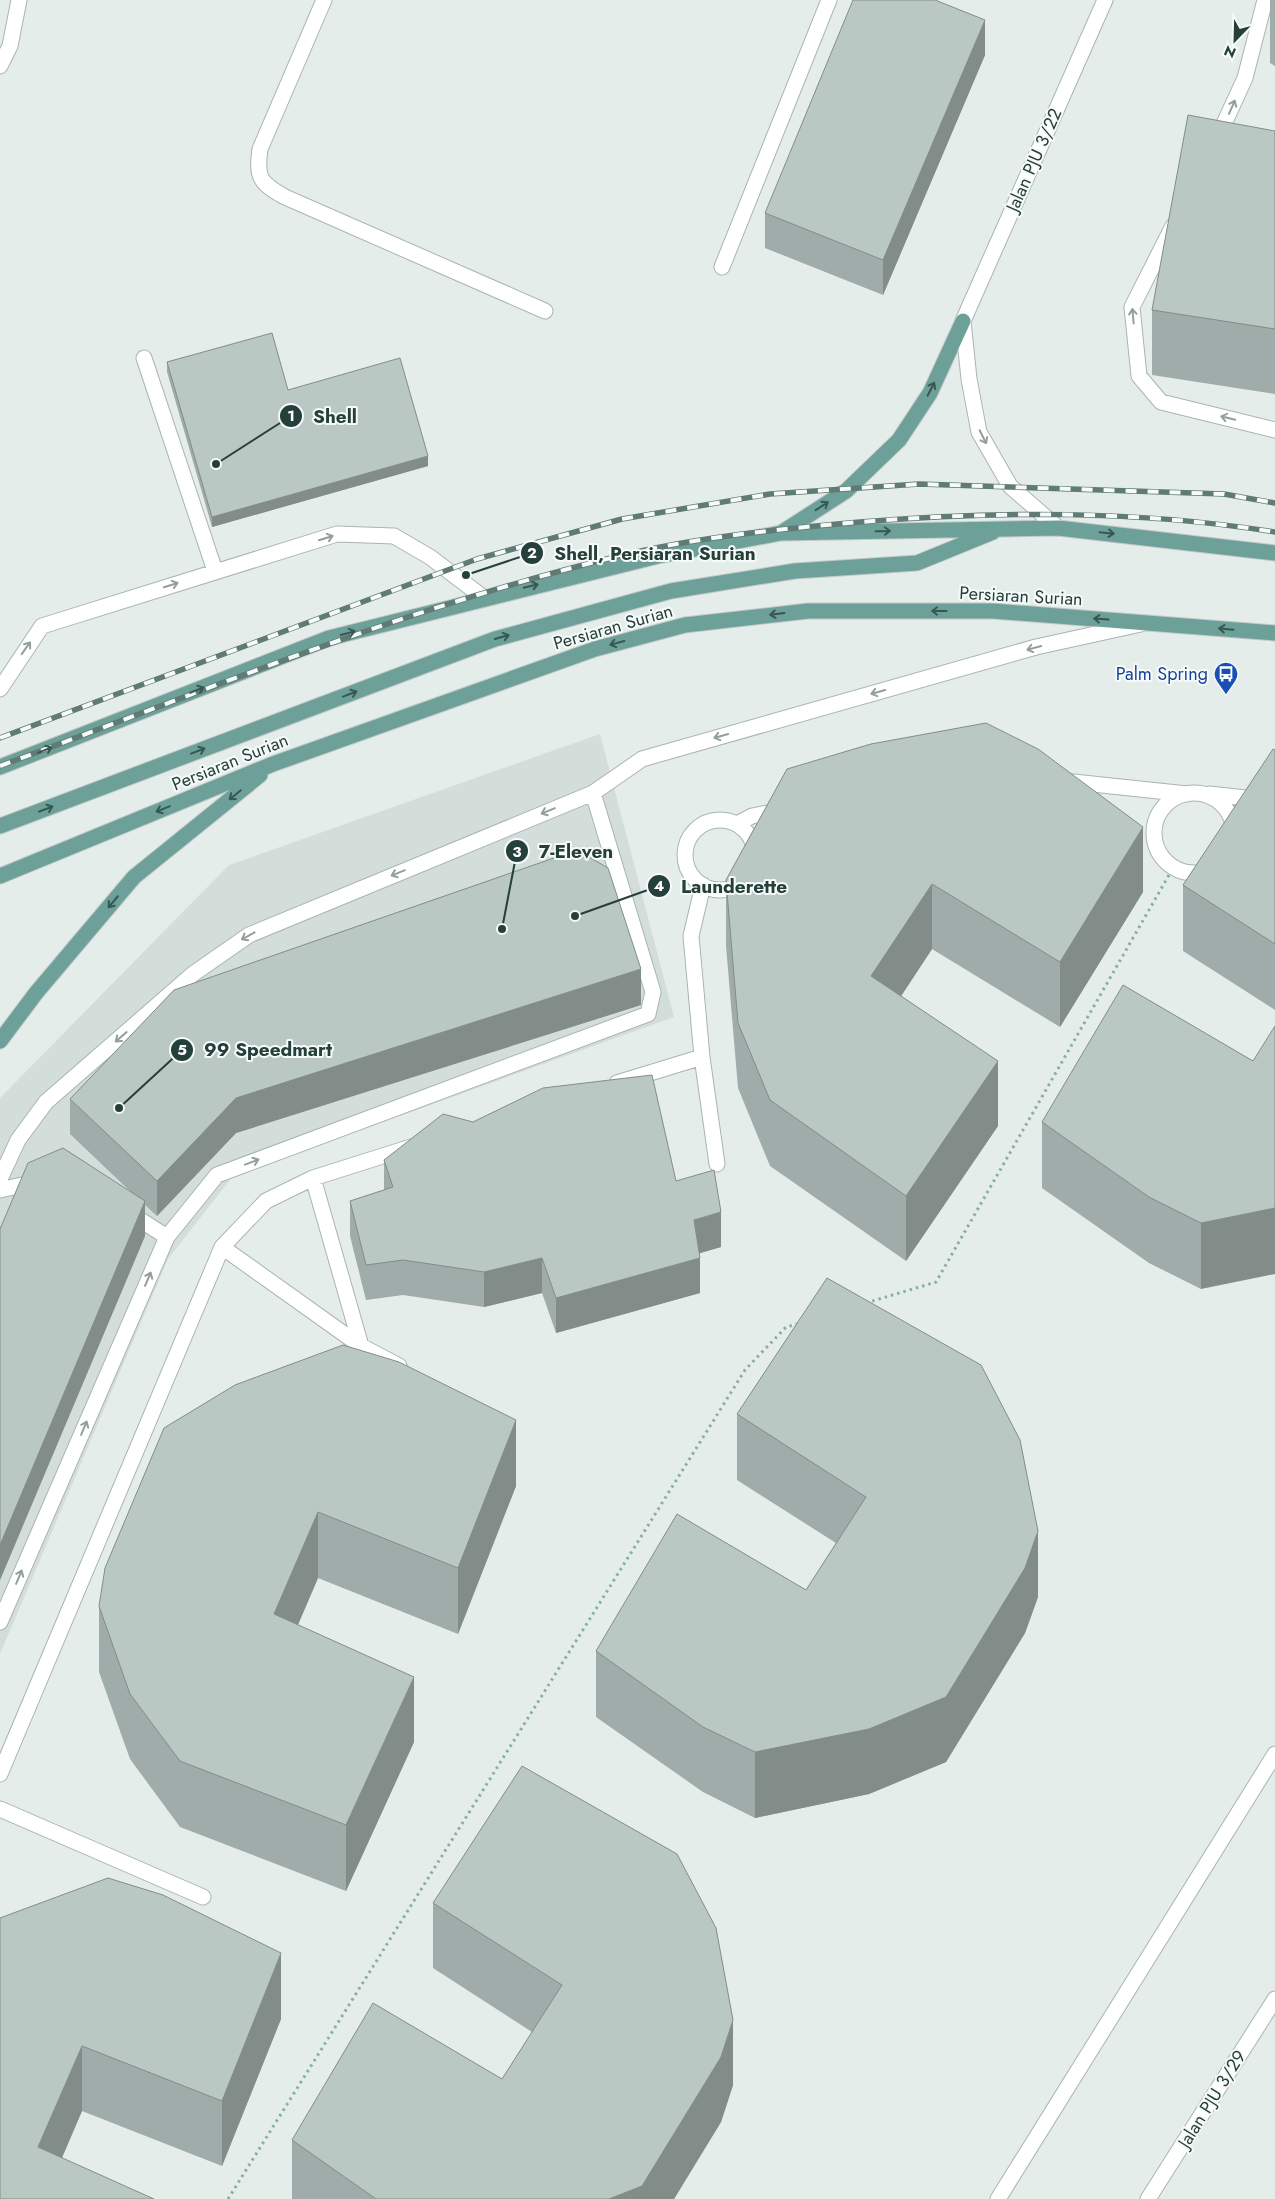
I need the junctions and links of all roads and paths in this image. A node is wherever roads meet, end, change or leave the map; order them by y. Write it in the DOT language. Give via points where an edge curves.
graph roads {
  1 [pos="19,0"];
  2 [pos="324,0"];
  3 [pos="829,0"];
  4 [pos="1106,0"];
  5 [pos="1265,0"];
  6 [pos="0,66"];
  7 [pos="1209,156"];
  8 [pos="1182,209"];
  9 [pos="722,267"];
  10 [pos="545,311"];
  11 [pos="963,321"];
  12 [pos="144,358"];
  13 [pos="1275,430"];
  14 [pos="1058,528"];
  15 [pos="1002,529"];
  16 [pos="782,533"];
  17 [pos="1275,553"];
  18 [pos="215,572"];
  19 [pos="484,598"];
  20 [pos="1150,622"];
  21 [pos="1275,633"];
  22 [pos="0,689"];
  23 [pos="273,764"];
  24 [pos="0,767"];
  25 [pos="1053,780"];
  26 [pos="593,792"];
  27 [pos="1187,794"];
  28 [pos="1203,794"];
  29 [pos="1275,801"];
  30 [pos="801,806"];
  31 [pos="737,824"];
  32 [pos="0,826"];
  33 [pos="1173,868"];
  34 [pos="0,876"];
  35 [pos="703,886"];
  36 [pos="0,1041"];
  37 [pos="702,1057"];
  38 [pos="607,1086"];
  39 [pos="427,1142"];
  40 [pos="717,1164"];
  41 [pos="313,1178"];
  42 [pos="0,1179"];
  43 [pos="52,1179"];
  44 [pos="0,1190"];
  45 [pos="118,1206"];
  46 [pos="166,1237"];
  47 [pos="222,1247"];
  48 [pos="861,1304"];
  49 [pos="805,1321"];
  50 [pos="360,1346"];
  51 [pos="411,1373"];
  52 [pos="0,1622"];
  53 [pos="1275,1754"];
  54 [pos="0,1774"];
  55 [pos="0,1809"];
  56 [pos="203,1897"];
  57 [pos="1275,1999"];
  58 [pos="228,2199"];
  59 [pos="998,2199"];
  60 [pos="1148,2199"];
  1 -- 6 [label="street" via="10,46"];
  2 -- 10 [label="street" via="260,149 258,169 267,187 285,198"];
  3 -- 9 [label="street"];
  4 -- 11 [label="street, Jalan PJU 3/22"];
  7 -- 5 [label="street, one-way" via="1245,78"];
  13 -- 8 [label="street, one-way" via="1161,402 1139,376 1132,307"];
  11 -- 14 [label="street, one-way" via="979,432 1010,486"];
  16 -- 11 [label="main road, one-way" via="846,490 899,440 930,393"];
  12 -- 18 [label="street"];
  14 -- 15 [label="main road"];
  14 -- 17 [label="main road, one-way"];
  16 -- 15 [label="main road, one-way"];
  32 -- 15 [label="main road, one-way" via="495,639 671,591 795,571 917,563"];
  19 -- 16 [label="main road, one-way" via="658,556"];
  18 -- 19 [label="street, one-way" via="337,534 394,536 430,557"];
  22 -- 18 [label="street, one-way" via="42,626"];
  24 -- 19 [label="main road, one-way" via="329,638"];
  21 -- 20 [label="main road, Persiaran Surian, one-way"];
  20 -- 23 [label="main road, Persiaran Surian, one-way" via="993,611 808,611 685,625 594,649"];
  20 -- 26 [label="street, one-way" via="1036,648 642,759"];
  23 -- 34 [label="main road, Persiaran Surian, one-way"];
  23 -- 36 [label="main road, one-way" via="134,877"];
  25 -- 27 [label="street"];
  26 -- 42 [label="street, one-way" via="249,935 193,974 46,1102 18,1140"];
  46 -- 26 [label="street, one-way" via="217,1175 648,1014 653,992"];
  27 -- 28 [label="street"];
  27 -- 33 [label="street" via="1162,807 1153,833 1162,859"];
  28 -- 29 [label="street"];
  28 -- 33 [label="street" via="1216,799 1226,809 1235,835 1232,849 1213,869 1186,873"];
  30 -- 31 [label="street" via="752,816"];
  31 -- 35 [label="street" via="752,840 754,862 751,872 735,887 713,889"];
  31 -- 35 [label="street" via="726,820 702,824 689,838 685,856 687,867"];
  33 -- 48 [label="path" via="936,1282"];
  35 -- 37 [label="street" via="691,936"];
  37 -- 38 [label="street"];
  37 -- 40 [label="street"];
  39 -- 41 [label="street"];
  41 -- 47 [label="street" via="266,1201"];
  41 -- 50 [label="street"];
  43 -- 44 [label="street"];
  45 -- 46 [label="street"];
  52 -- 46 [label="street, one-way"];
  47 -- 50 [label="street"];
  47 -- 54 [label="street"];
  49 -- 58 [label="path" via="786,1327 745,1370"];
  50 -- 51 [label="street"];
  53 -- 59 [label="street"];
  55 -- 56 [label="street"];
  57 -- 60 [label="street, Jalan PJU 3/29"];
}
